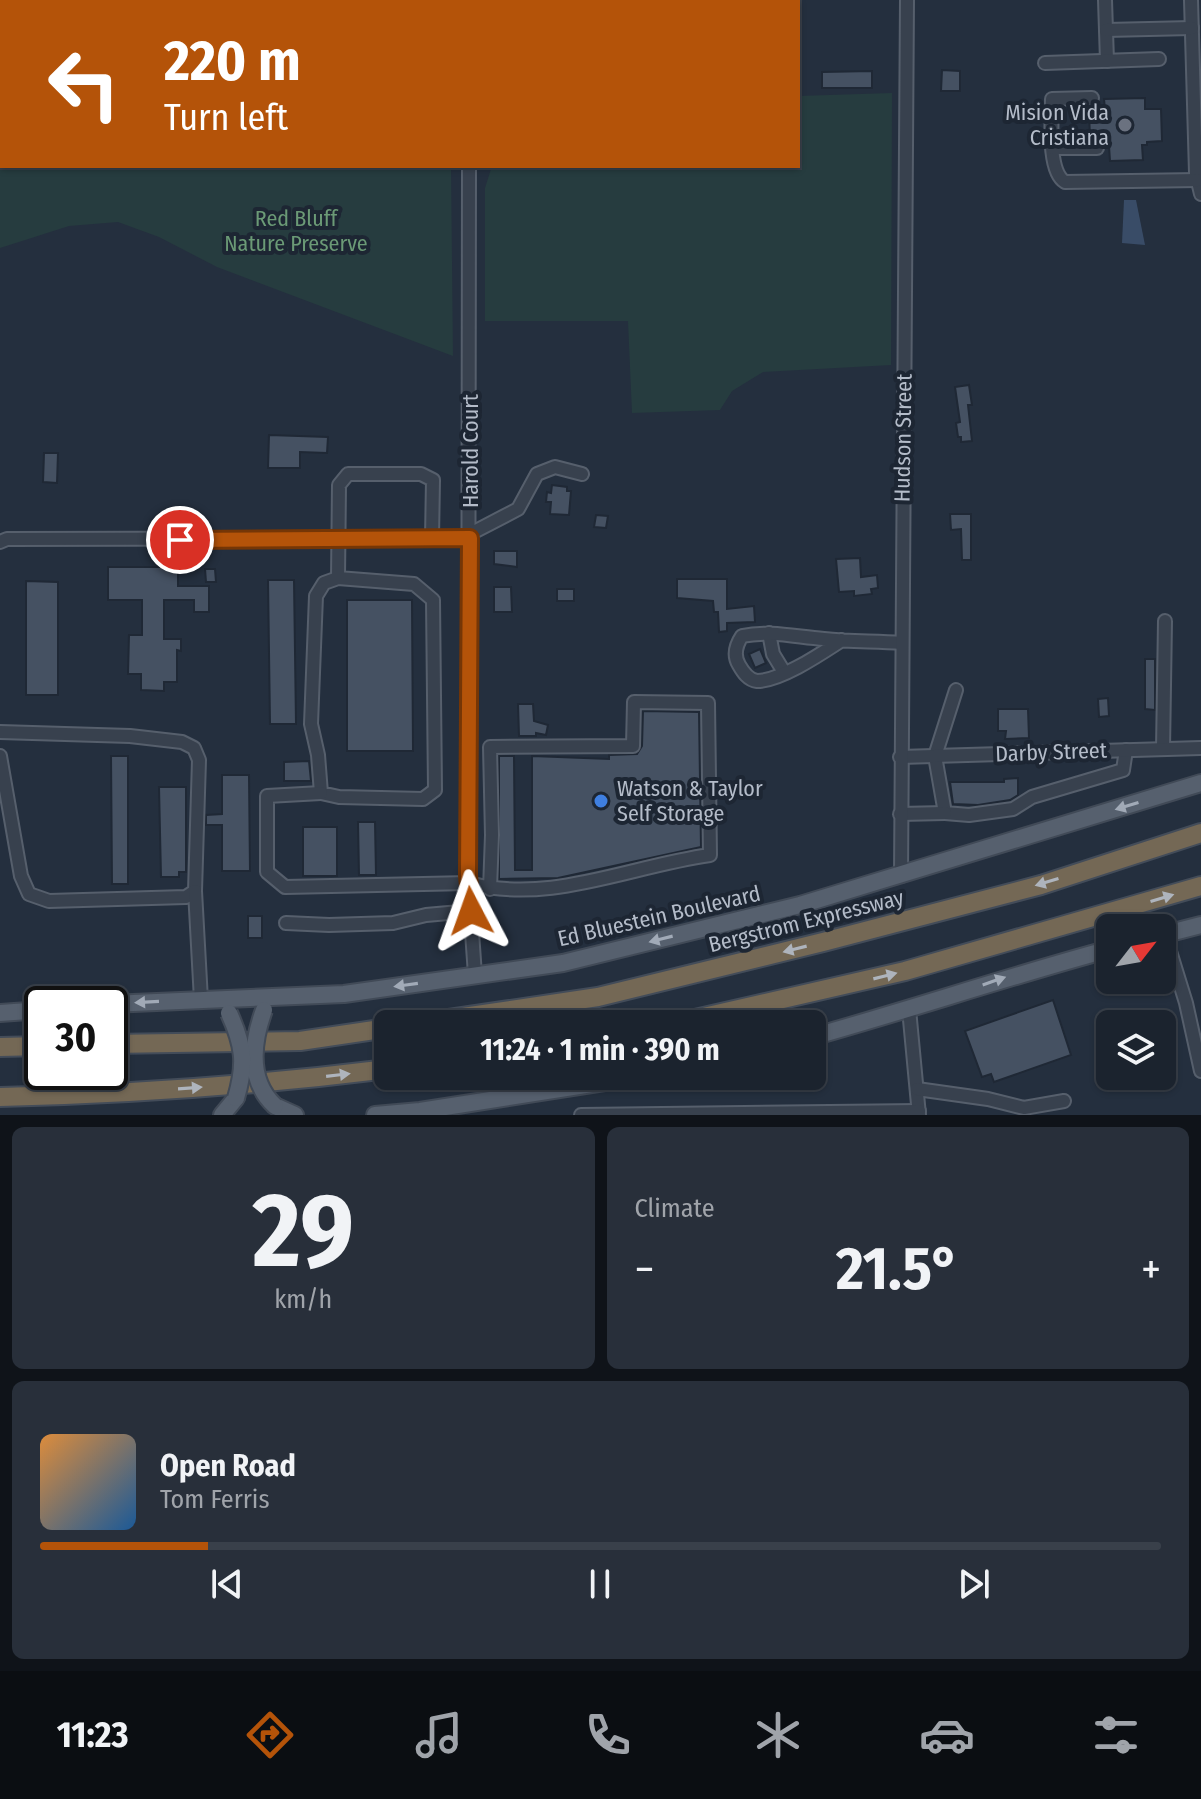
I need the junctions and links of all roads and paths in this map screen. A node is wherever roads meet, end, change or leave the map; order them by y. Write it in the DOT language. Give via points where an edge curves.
graph roads {
  1 [pos="907,0"];
  2 [pos="1105,0"];
  3 [pos="1191,0"];
  4 [pos="1192,28"];
  5 [pos="1106,30"];
  6 [pos="1159,59"];
  7 [pos="1107,61"];
  8 [pos="1045,63"];
  9 [pos="1092,98"];
  10 [pos="1197,100"];
  11 [pos="1053,148"];
  12 [pos="1097,148"];
  13 [pos="469,168"];
  14 [pos="1198,180"];
  15 [pos="1201,194"];
  16 [pos="582,474"];
  17 [pos="470,536"];
  18 [pos="432,538"];
  19 [pos="338,539"];
  20 [pos="0,542"];
  21 [pos="338,578"];
  22 [pos="1165,621"];
  23 [pos="769,633"];
  24 [pos="842,640"];
  25 [pos="901,643"];
  26 [pos="784,672"];
  27 [pos="956,690"];
  28 [pos="0,732"];
  29 [pos="1201,748"];
  30 [pos="1163,749"];
  31 [pos="1126,750"];
  32 [pos="0,756"];
  33 [pos="935,756"];
  34 [pos="900,757"];
  35 [pos="1201,783"];
  36 [pos="321,793"];
  37 [pos="945,813"];
  38 [pos="900,814"];
  39 [pos="1201,833"];
  40 [pos="901,876"];
  41 [pos="469,883"];
  42 [pos="1201,886"];
  43 [pos="490,889"];
  44 [pos="195,891"];
  45 [pos="471,911"];
  46 [pos="286,923"];
  47 [pos="1201,925"];
  48 [pos="1176,932"];
  49 [pos="1096,953"];
  50 [pos="1176,973"];
  51 [pos="475,975"];
  52 [pos="285,997"];
  53 [pos="201,1000"];
  54 [pos="128,1003"];
  55 [pos="909,1009"];
  56 [pos="504,1010"];
  57 [pos="735,1010"];
  58 [pos="24,1011"];
  59 [pos="0,1013"];
  60 [pos="374,1030"];
  61 [pos="826,1033"];
  62 [pos="128,1044"];
  63 [pos="24,1046"];
  64 [pos="0,1047"];
  65 [pos="374,1071"];
  66 [pos="1201,1071"];
  67 [pos="917,1089"];
  68 [pos="554,1090"];
  69 [pos="0,1097"];
  70 [pos="1064,1101"];
  71 [pos="919,1113"];
  72 [pos="222,1115"];
  73 [pos="295,1115"];
  74 [pos="375,1115"];
  75 [pos="581,1115"];
  1 -- 25 [label="street, Hudson Street"];
  2 -- 5 [label="street"];
  3 -- 4 [label="street"];
  4 -- 5 [label="street"];
  4 -- 10 [label="street"];
  5 -- 7 [label="street"];
  6 -- 7 [label="street"];
  7 -- 8 [label="street"];
  9 -- 11 [label="street" via="1052,99"];
  10 -- 14 [label="street"];
  11 -- 12 [label="street"];
  11 -- 14 [label="street" via="1054,167 1065,182"];
  13 -- 17 [label="street, Harold Court"];
  14 -- 15 [label="street"];
  16 -- 17 [label="street" via="555,467 537,474 518,509"];
  17 -- 18 [label="street"];
  17 -- 41 [label="street, Harold Court"];
  18 -- 19 [label="street"];
  18 -- 19 [label="street" via="433,480 421,474 348,474 339,485"];
  19 -- 20 [label="street"];
  19 -- 21 [label="street"];
  21 -- 36 [label="street" via="324,583 316,596 311,724"];
  21 -- 36 [label="street" via="414,584 433,600 435,790 423,799"];
  22 -- 30 [label="street"];
  23 -- 24 [label="street"];
  23 -- 26 [label="street"];
  23 -- 26 [label="street" via="742,636 736,661 756,681"];
  24 -- 25 [label="street"];
  24 -- 26 [label="street"];
  25 -- 34 [label="street, Hudson Street"];
  27 -- 33 [label="street"];
  28 -- 44 [label="street" via="130,736 194,748 199,760"];
  29 -- 30 [label="street, Darby Street"];
  30 -- 31 [label="street, Darby Street"];
  31 -- 33 [label="street, Darby Street"];
  31 -- 37 [label="street" via="1123,770 1032,797 1013,809"];
  32 -- 44 [label="street" via="21,876 29,894 49,901 186,897"];
  33 -- 34 [label="street, Darby Street"];
  33 -- 37 [label="street"];
  34 -- 38 [label="street, Hudson Street"];
  35 -- 40 [label="main road, Ed Bluestein Boulevard, one-way"];
  36 -- 41 [label="street" via="267,796 267,872 285,887"];
  37 -- 38 [label="street"];
  38 -- 40 [label="street, Hudson Street"];
  39 -- 56 [label="highway, Bergstrom Expressway, one-way" via="1041,885 823,942 613,993"];
  40 -- 51 [label="main road, Ed Bluestein Boulevard, one-way" via="563,963"];
  41 -- 43 [label="street"];
  41 -- 45 [label="street, Harold Court"];
  57 -- 42 [label="highway, one-way" via="890,975"];
  43 -- 43 [label="street" via="543,889 710,855 708,703 634,702 633,746 490,747"];
  44 -- 53 [label="street"];
  45 -- 46 [label="street" via="393,923"];
  45 -- 51 [label="street, Harold Court"];
  47 -- 48 [label="main road"];
  55 -- 49 [label="main road, one-way"];
  50 -- 66 [label="street"];
  51 -- 52 [label="main road, Ed Bluestein Boulevard, one-way"];
  52 -- 53 [label="main road, Ed Bluestein Boulevard"];
  52 -- 73 [label="main road, bridge" via="264,1010 254,1056 267,1098"];
  53 -- 54 [label="main road, Ed Bluestein Boulevard, one-way"];
  53 -- 72 [label="main road, bridge" via="229,1013 243,1055 236,1098"];
  55 -- 61 [label="main road"];
  55 -- 67 [label="street"];
  58 -- 59 [label="main road"];
  60 -- 62 [label="highway" via="300,1041"];
  63 -- 64 [label="highway"];
  69 -- 65 [label="highway, one-way" via="163,1090"];
  67 -- 70 [label="street" via="1024,1108"];
  67 -- 71 [label="street"];
  68 -- 74 [label="main road"];
  71 -- 75 [label="street"];
}
